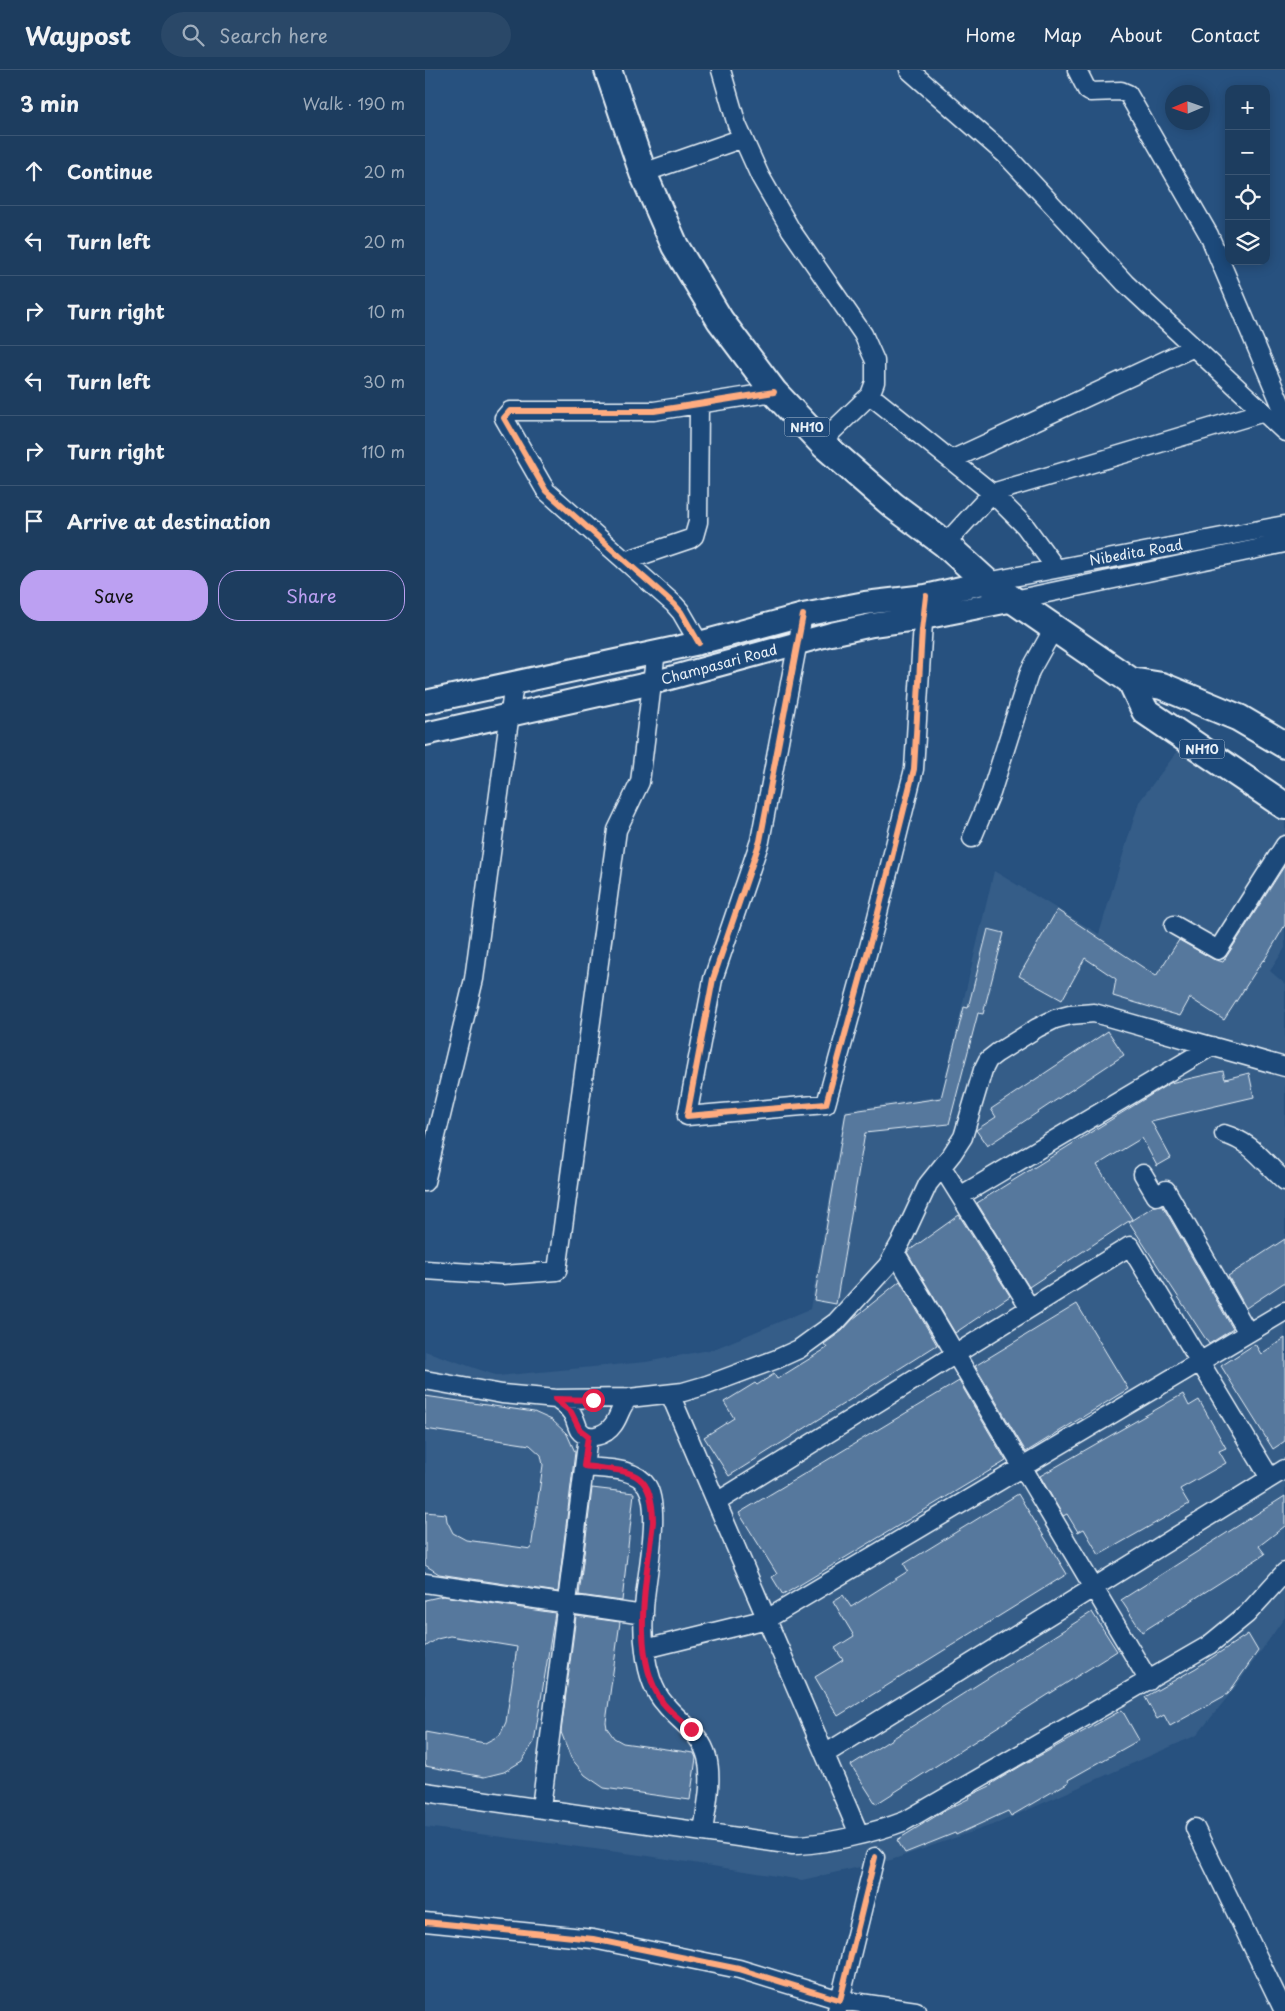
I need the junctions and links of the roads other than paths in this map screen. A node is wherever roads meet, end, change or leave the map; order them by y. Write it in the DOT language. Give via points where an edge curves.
graph roads {
  1 [pos="608,70"];
  2 [pos="721,70"];
  3 [pos="909,70"];
  4 [pos="1077,70"];
  5 [pos="743,138"];
  6 [pos="643,173"];
  7 [pos="1194,347"];
  8 [pos="774,392"];
  9 [pos="869,395"];
  10 [pos="699,404"];
  11 [pos="1264,412"];
  12 [pos="1285,414"];
  13 [pos="1285,432"];
  14 [pos="821,442"];
  15 [pos="951,460"];
  16 [pos="992,493"];
  17 [pos="1285,525"];
  18 [pos="1285,543"];
  19 [pos="945,544"];
  20 [pos="625,562"];
  21 [pos="1055,567"];
  22 [pos="987,582"];
  23 [pos="925,596"];
  24 [pos="1014,600"];
  25 [pos="803,615"];
  26 [pos="923,618"];
  27 [pos="1054,628"];
  28 [pos="798,642"];
  29 [pos="699,643"];
  30 [pos="656,651"];
  31 [pos="1131,681"];
  32 [pos="513,683"];
  33 [pos="652,683"];
  34 [pos="425,702"];
  35 [pos="509,715"];
  36 [pos="425,734"];
  37 [pos="1285,745"];
  38 [pos="1285,806"];
  39 [pos="971,838"];
  40 [pos="1285,846"];
  41 [pos="1174,925"];
  42 [pos="1212,1046"];
  43 [pos="1285,1067"];
  44 [pos="1224,1134"];
  45 [pos="942,1167"];
  46 [pos="1143,1174"];
  47 [pos="1285,1180"];
  48 [pos="425,1182"];
  49 [pos="960,1196"];
  50 [pos="895,1252"];
  51 [pos="425,1270"];
  52 [pos="1030,1308"];
  53 [pos="1285,1311"];
  54 [pos="1248,1333"];
  55 [pos="956,1354"];
  56 [pos="1200,1362"];
  57 [pos="425,1380"];
  58 [pos="670,1394"];
  59 [pos="629,1398"];
  60 [pos="555,1399"];
  61 [pos="588,1436"];
  62 [pos="584,1466"];
  63 [pos="1023,1467"];
  64 [pos="1278,1473"];
  65 [pos="717,1502"];
  66 [pos="1285,1572"];
  67 [pos="425,1584"];
  68 [pos="1093,1587"];
  69 [pos="567,1604"];
  70 [pos="644,1615"];
  71 [pos="767,1619"];
  72 [pos="645,1649"];
  73 [pos="1149,1681"];
  74 [pos="825,1754"];
  75 [pos="425,1792"];
  76 [pos="541,1808"];
  77 [pos="1195,1828"];
  78 [pos="703,1832"];
  79 [pos="859,1834"];
  80 [pos="875,1857"];
  81 [pos="425,1922"];
  82 [pos="838,2005"];
  83 [pos="916,2011"];
  84 [pos="1284,2011"];
  1 -- 6 [label="highway, NH10"];
  2 -- 5 [label="street"];
  3 -- 7 [label="street" via="1006,155 1125,283"];
  4 -- 12 [label="street" via="1090,92 1121,91 1128,94 1209,235"];
  5 -- 6 [label="street"];
  5 -- 9 [label="street" via="760,176 791,230 871,349 876,371"];
  6 -- 8 [label="highway, NH10" via="675,246 721,320"];
  7 -- 11 [label="street"];
  7 -- 15 [label="street"];
  8 -- 10 [label="street"];
  8 -- 14 [label="highway, NH10"];
  9 -- 14 [label="street"];
  9 -- 15 [label="street"];
  10 -- 20 [label="street" via="698,522 693,536"];
  10 -- 20 [label="street" via="644,412 510,411 504,418 546,491"];
  11 -- 13 [label="street"];
  11 -- 16 [label="street"];
  14 -- 19 [label="highway, NH10" via="894,506"];
  15 -- 16 [label="street"];
  16 -- 19 [label="street"];
  16 -- 21 [label="street" via="1025,526"];
  17 -- 21 [label="street, Nibedita Road"];
  18 -- 24 [label="street, Nibedita Road"];
  19 -- 22 [label="highway, NH10"];
  20 -- 29 [label="street" via="678,608"];
  21 -- 22 [label="street, Nibedita Road"];
  22 -- 23 [label="main road, Champasari Road"];
  22 -- 24 [label="highway, NH10"];
  23 -- 25 [label="main road, Champasari Road"];
  23 -- 26 [label="street"];
  24 -- 26 [label="main road, Champasari Road"];
  24 -- 27 [label="highway, NH10"];
  25 -- 28 [label="street"];
  25 -- 29 [label="main road, Champasari Road"];
  26 -- 28 [label="main road, Champasari Road" via="872,625"];
  26 -- 28 [label="street" via="914,769 826,1104 687,1116 713,978 760,841"];
  27 -- 31 [label="highway, NH10"];
  27 -- 39 [label="street" via="1030,672 991,793"];
  28 -- 33 [label="main road, Champasari Road"];
  29 -- 30 [label="main road, Champasari Road"];
  30 -- 32 [label="main road, Champasari Road"];
  30 -- 33 [label="street"];
  31 -- 37 [label="highway, NH10" via="1162,686 1239,718"];
  31 -- 38 [label="highway, NH10" via="1145,711"];
  32 -- 34 [label="main road, Champasari Road"];
  32 -- 35 [label="street"];
  33 -- 35 [label="main road, Champasari Road"];
  33 -- 51 [label="street" via="640,782 617,830 557,1271 503,1275"];
  35 -- 36 [label="main road, Champasari Road"];
  35 -- 48 [label="street" via="473,979"];
  40 -- 41 [label="street" via="1218,950"];
  42 -- 43 [label="street"];
  42 -- 45 [label="street" via="1094,1013 1055,1019 988,1060 963,1137"];
  42 -- 49 [label="street"];
  44 -- 47 [label="street" via="1249,1145"];
  45 -- 49 [label="street"];
  45 -- 50 [label="street" via="928,1184"];
  46 -- 54 [label="street" via="1156,1196 1166,1190"];
  49 -- 52 [label="street"];
  50 -- 55 [label="street"];
  50 -- 58 [label="street" via="867,1290 836,1322 799,1349 723,1380"];
  52 -- 55 [label="street"];
  52 -- 56 [label="street" via="1130,1246"];
  53 -- 54 [label="street"];
  54 -- 56 [label="street"];
  55 -- 63 [label="street"];
  55 -- 65 [label="street"];
  56 -- 63 [label="street"];
  56 -- 64 [label="street"];
  57 -- 60 [label="street" via="502,1394"];
  58 -- 59 [label="street"];
  58 -- 65 [label="street"];
  59 -- 60 [label="street"];
  59 -- 61 [label="street" via="606,1432"];
  60 -- 61 [label="street" via="571,1412 580,1430"];
  61 -- 62 [label="street"];
  62 -- 69 [label="street"];
  62 -- 70 [label="street" via="630,1472 641,1478 647,1487 653,1522"];
  63 -- 68 [label="street"];
  63 -- 71 [label="street"];
  64 -- 68 [label="street"];
  65 -- 71 [label="street"];
  66 -- 73 [label="street" via="1241,1619 1209,1645"];
  67 -- 69 [label="street"];
  68 -- 73 [label="street"];
  68 -- 74 [label="street"];
  69 -- 70 [label="street"];
  69 -- 76 [label="street"];
  70 -- 72 [label="street"];
  71 -- 72 [label="street"];
  71 -- 74 [label="street"];
  72 -- 78 [label="street" via="649,1672 664,1704 691,1729 707,1756 709,1782"];
  73 -- 79 [label="street" via="905,1821"];
  74 -- 79 [label="street"];
  75 -- 76 [label="street"];
  76 -- 78 [label="street"];
  77 -- 84 [label="street"];
  78 -- 79 [label="street" via="798,1845"];
  80 -- 82 [label="street"];
  81 -- 82 [label="street" via="593,1939 739,1969"];
  82 -- 83 [label="street"];
}
